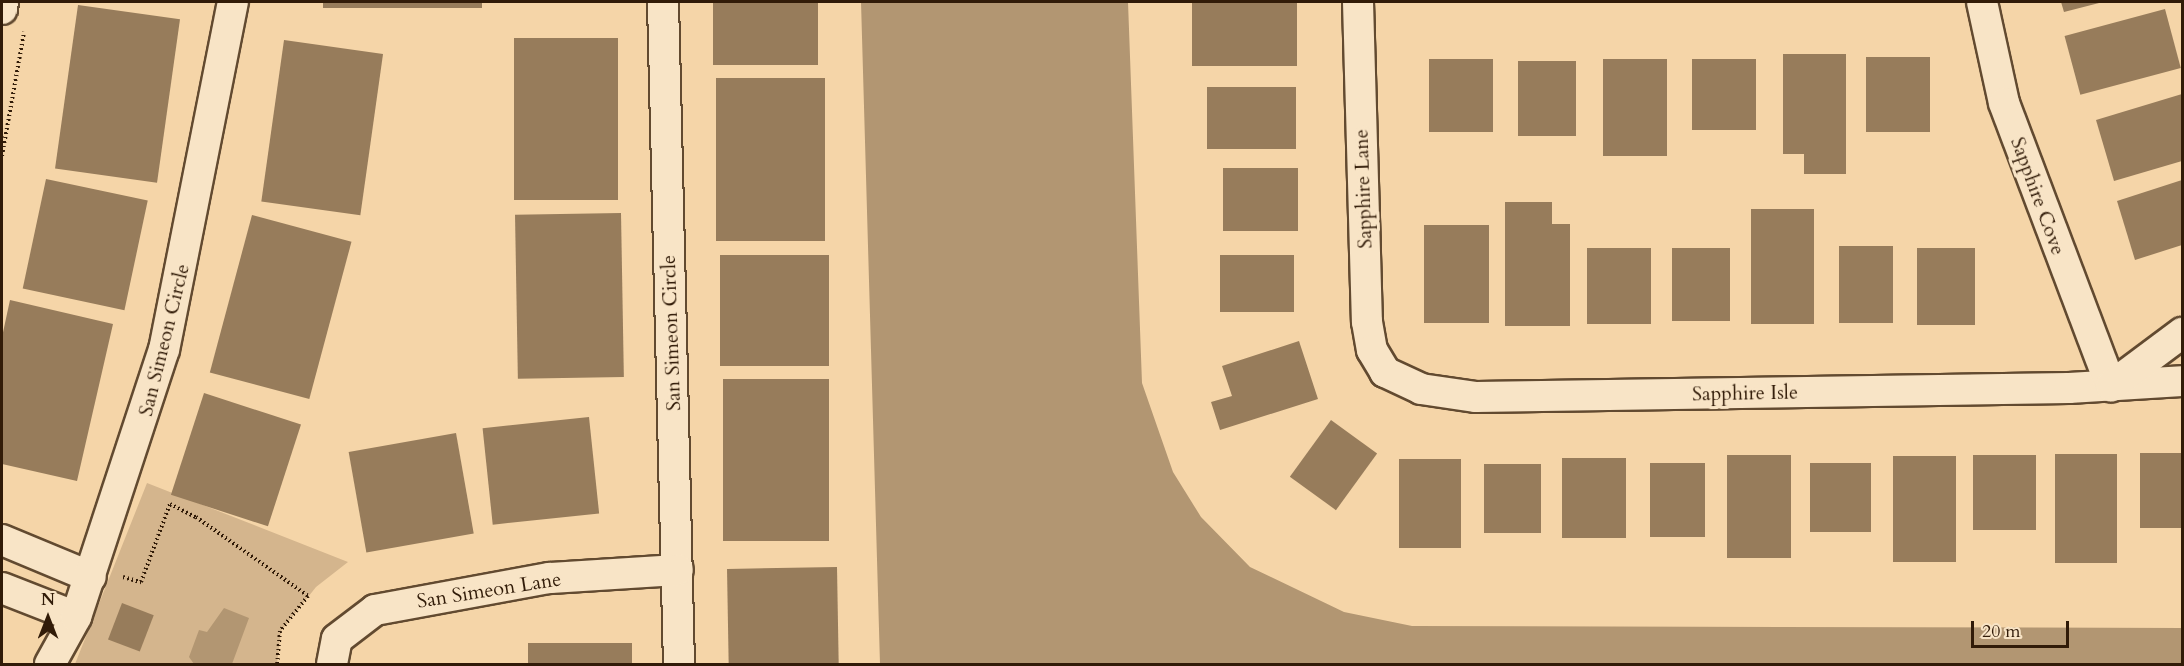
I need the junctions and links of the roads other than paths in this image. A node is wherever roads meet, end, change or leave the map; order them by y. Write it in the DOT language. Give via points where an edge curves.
graph roads {
  1 [pos="3,2"];
  2 [pos="233,2"];
  3 [pos="663,2"];
  4 [pos="1358,2"];
  5 [pos="1982,2"];
  6 [pos="13,16"];
  7 [pos="2182,333"];
  8 [pos="1385,372"];
  9 [pos="2182,381"];
  10 [pos="2111,386"];
  11 [pos="2,540"];
  12 [pos="678,570"];
  13 [pos="91,577"];
  14 [pos="2,588"];
  15 [pos="76,617"];
  16 [pos="50,664"];
  17 [pos="332,664"];
  18 [pos="679,664"];
  1 -- 6 [label="street"];
  2 -- 13 [label="street, San Simeon Circle" via="164,350"];
  3 -- 12 [label="street, San Simeon Circle"];
  4 -- 8 [label="street, Sapphire Lane" via="1367,322 1372,350"];
  5 -- 10 [label="street, Sapphire Cove" via="2004,104"];
  7 -- 10 [label="street"];
  8 -- 10 [label="street, Sapphire Isle" via="1420,389 1476,397"];
  9 -- 10 [label="street, Sapphire Isle"];
  11 -- 13 [label="street"];
  12 -- 17 [label="street, San Simeon Lane" via="540,579 375,610 338,639"];
  12 -- 18 [label="street, San Simeon Circle"];
  13 -- 15 [label="street, San Simeon Circle"];
  14 -- 15 [label="street"];
  15 -- 16 [label="street, San Simeon Circle"];
}
